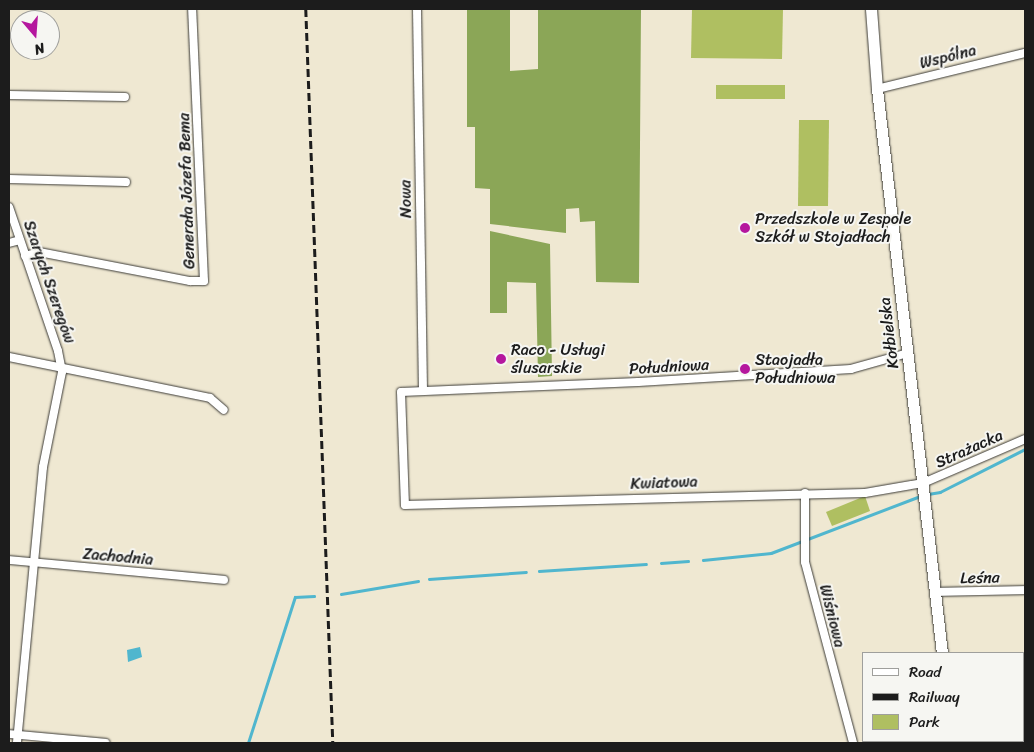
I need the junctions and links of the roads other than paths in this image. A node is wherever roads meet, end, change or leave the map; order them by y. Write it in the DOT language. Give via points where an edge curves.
graph roads {
  1 [pos="192,9"];
  2 [pos="418,9"];
  3 [pos="871,9"];
  4 [pos="1025,52"];
  5 [pos="877,89"];
  6 [pos="9,94"];
  7 [pos="125,98"];
  8 [pos="9,179"];
  9 [pos="126,182"];
  10 [pos="9,207"];
  11 [pos="20,240"];
  12 [pos="9,243"];
  13 [pos="25,256"];
  14 [pos="908,353"];
  15 [pos="9,356"];
  16 [pos="61,367"];
  17 [pos="423,390"];
  18 [pos="224,410"];
  19 [pos="1025,439"];
  20 [pos="924,491"];
  21 [pos="805,493"];
  22 [pos="405,505"];
  23 [pos="9,560"];
  24 [pos="34,562"];
  25 [pos="224,580"];
  26 [pos="1025,590"];
  27 [pos="936,592"];
  28 [pos="942,652"];
  29 [pos="9,734"];
  30 [pos="17,739"];
  31 [pos="106,743"];
  32 [pos="853,743"];
  1 -- 13 [label="street, Generała Józefa Bema" via="204,281 38,252"];
  2 -- 17 [label="street, Nowa"];
  3 -- 5 [label="street, Kołbielska"];
  4 -- 5 [label="street, Wspólna"];
  5 -- 14 [label="street, Kołbielska"];
  6 -- 7 [label="street"];
  8 -- 9 [label="street"];
  10 -- 11 [label="street, Szarych Szeregów"];
  11 -- 12 [label="street"];
  11 -- 13 [label="street, Szarych Szeregów"];
  13 -- 16 [label="street, Szarych Szeregów"];
  14 -- 17 [label="street, Południowa" via="851,369 638,382"];
  14 -- 20 [label="street, Kołbielska"];
  15 -- 16 [label="street"];
  16 -- 18 [label="street" via="210,398"];
  16 -- 24 [label="street" via="43,467"];
  17 -- 22 [label="street, Południowa" via="400,392"];
  19 -- 20 [label="street, Strażacka"];
  20 -- 21 [label="street, Kwiatowa"];
  20 -- 27 [label="street, Kołbielska"];
  21 -- 22 [label="street, Kwiatowa"];
  21 -- 32 [label="street, Wiśniowa" via="803,548 820,629"];
  23 -- 24 [label="street, Zachodnia"];
  24 -- 25 [label="street, Zachodnia"];
  24 -- 30 [label="street"];
  26 -- 27 [label="street, Leśna"];
  27 -- 28 [label="street, Kołbielska"];
  29 -- 30 [label="street"];
  30 -- 31 [label="street"];
}
